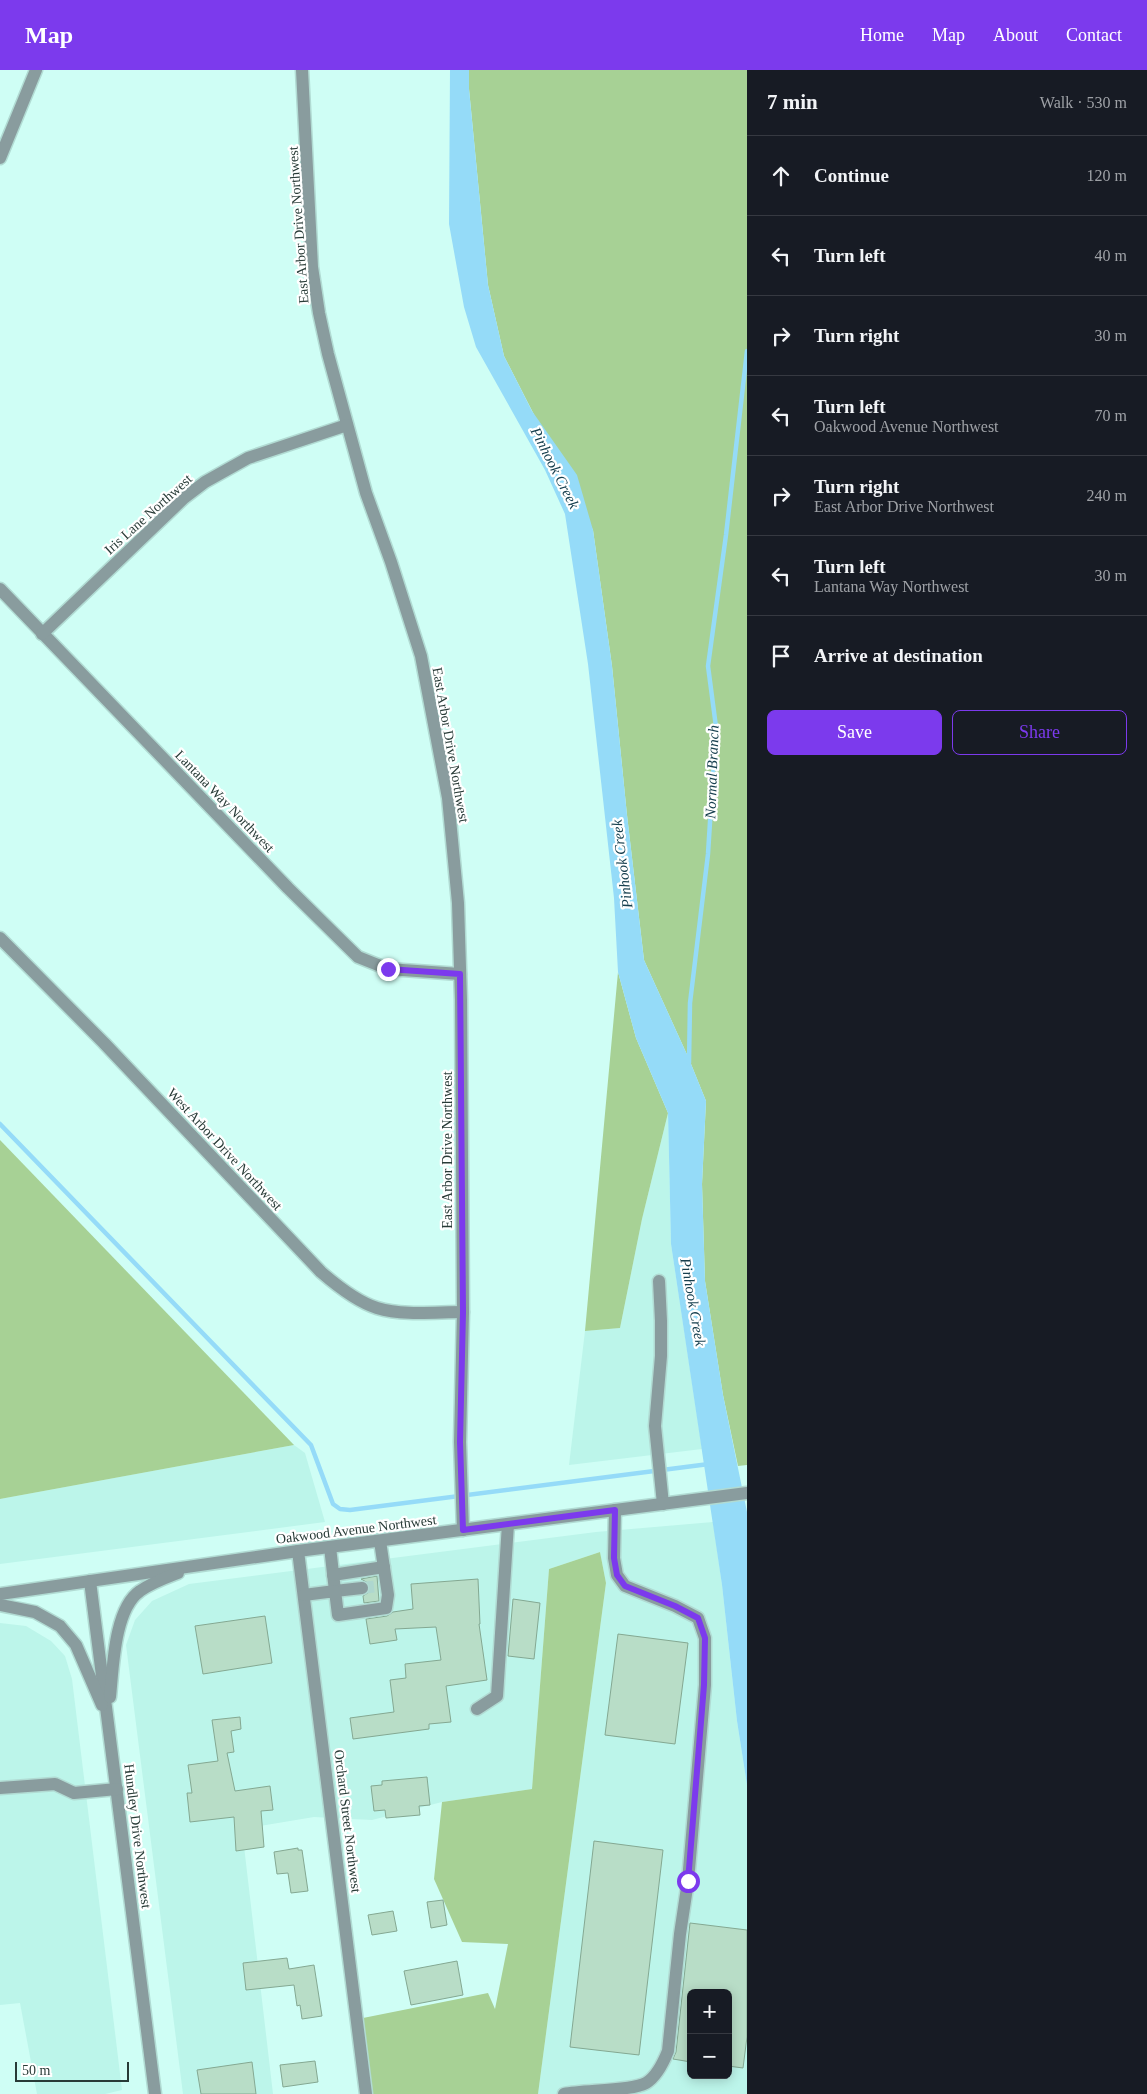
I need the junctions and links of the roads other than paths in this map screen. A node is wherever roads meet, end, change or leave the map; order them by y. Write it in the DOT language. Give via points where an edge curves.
graph roads {
  1 [pos="36,70"];
  2 [pos="302,70"];
  3 [pos="0,158"];
  4 [pos="347,425"];
  5 [pos="0,589"];
  6 [pos="42,634"];
  7 [pos="0,938"];
  8 [pos="460,974"];
  9 [pos="659,1281"];
  10 [pos="463,1312"];
  11 [pos="747,1493"];
  12 [pos="663,1504"];
  13 [pos="615,1510"];
  14 [pos="508,1524"];
  15 [pos="463,1530"];
  16 [pos="380,1540"];
  17 [pos="330,1547"];
  18 [pos="298,1551"];
  19 [pos="198,1565"];
  20 [pos="384,1567"];
  21 [pos="334,1575"];
  22 [pos="90,1581"];
  23 [pos="362,1588"];
  24 [pos="335,1592"];
  25 [pos="0,1594"];
  26 [pos="304,1596"];
  27 [pos="0,1605"];
  28 [pos="477,1709"];
  29 [pos="108,1719"];
  30 [pos="0,1788"];
  31 [pos="117,1789"];
  32 [pos="156,2094"];
  33 [pos="366,2094"];
  34 [pos="564,2094"];
  1 -- 3 [label="street"];
  2 -- 4 [label="street, East Arbor Drive Northwest" via="312,267 326,346"];
  4 -- 6 [label="street, Iris Lane Northwest" via="248,458 205,482 184,498"];
  4 -- 8 [label="street, East Arbor Drive Northwest" via="366,493 421,656 434,717 449,807 458,903"];
  5 -- 6 [label="street, Lantana Way Northwest"];
  6 -- 8 [label="street, Lantana Way Northwest" via="358,957 388,969"];
  7 -- 10 [label="street, West Arbor Drive Northwest" via="338,1287 376,1308 403,1312"];
  8 -- 10 [label="street, East Arbor Drive Northwest"];
  9 -- 12 [label="street" via="661,1321 655,1426"];
  10 -- 15 [label="street, East Arbor Drive Northwest" via="460,1442"];
  11 -- 12 [label="street, Oakwood Avenue Northwest"];
  12 -- 13 [label="street, Oakwood Avenue Northwest"];
  13 -- 14 [label="street, Oakwood Avenue Northwest"];
  13 -- 34 [label="street" via="613,1538 617,1575 625,1586 698,1618 705,1638 689,1871 668,2051 662,2064 647,2083"];
  14 -- 15 [label="street, Oakwood Avenue Northwest"];
  14 -- 28 [label="street" via="497,1696"];
  15 -- 16 [label="street, Oakwood Avenue Northwest"];
  16 -- 17 [label="street, Oakwood Avenue Northwest"];
  16 -- 20 [label="street"];
  17 -- 18 [label="street, Oakwood Avenue Northwest"];
  17 -- 21 [label="street"];
  18 -- 19 [label="street, Oakwood Avenue Northwest"];
  18 -- 26 [label="street, Orchard Street Northwest"];
  19 -- 22 [label="street, Oakwood Avenue Northwest"];
  19 -- 29 [label="street" via="138,1592 127,1608 117,1633"];
  20 -- 21 [label="street"];
  20 -- 24 [label="street" via="382,1585 388,1595 386,1608 338,1615"];
  21 -- 24 [label="street"];
  22 -- 25 [label="street, Oakwood Avenue Northwest"];
  22 -- 29 [label="street, Hundley Drive Northwest"];
  23 -- 24 [label="street"];
  24 -- 26 [label="street"];
  26 -- 33 [label="street, Orchard Street Northwest"];
  27 -- 29 [label="street" via="35,1612 60,1626 76,1645"];
  29 -- 31 [label="street, Hundley Drive Northwest"];
  30 -- 31 [label="street" via="55,1784 74,1793"];
  31 -- 32 [label="street, Hundley Drive Northwest"];
}
